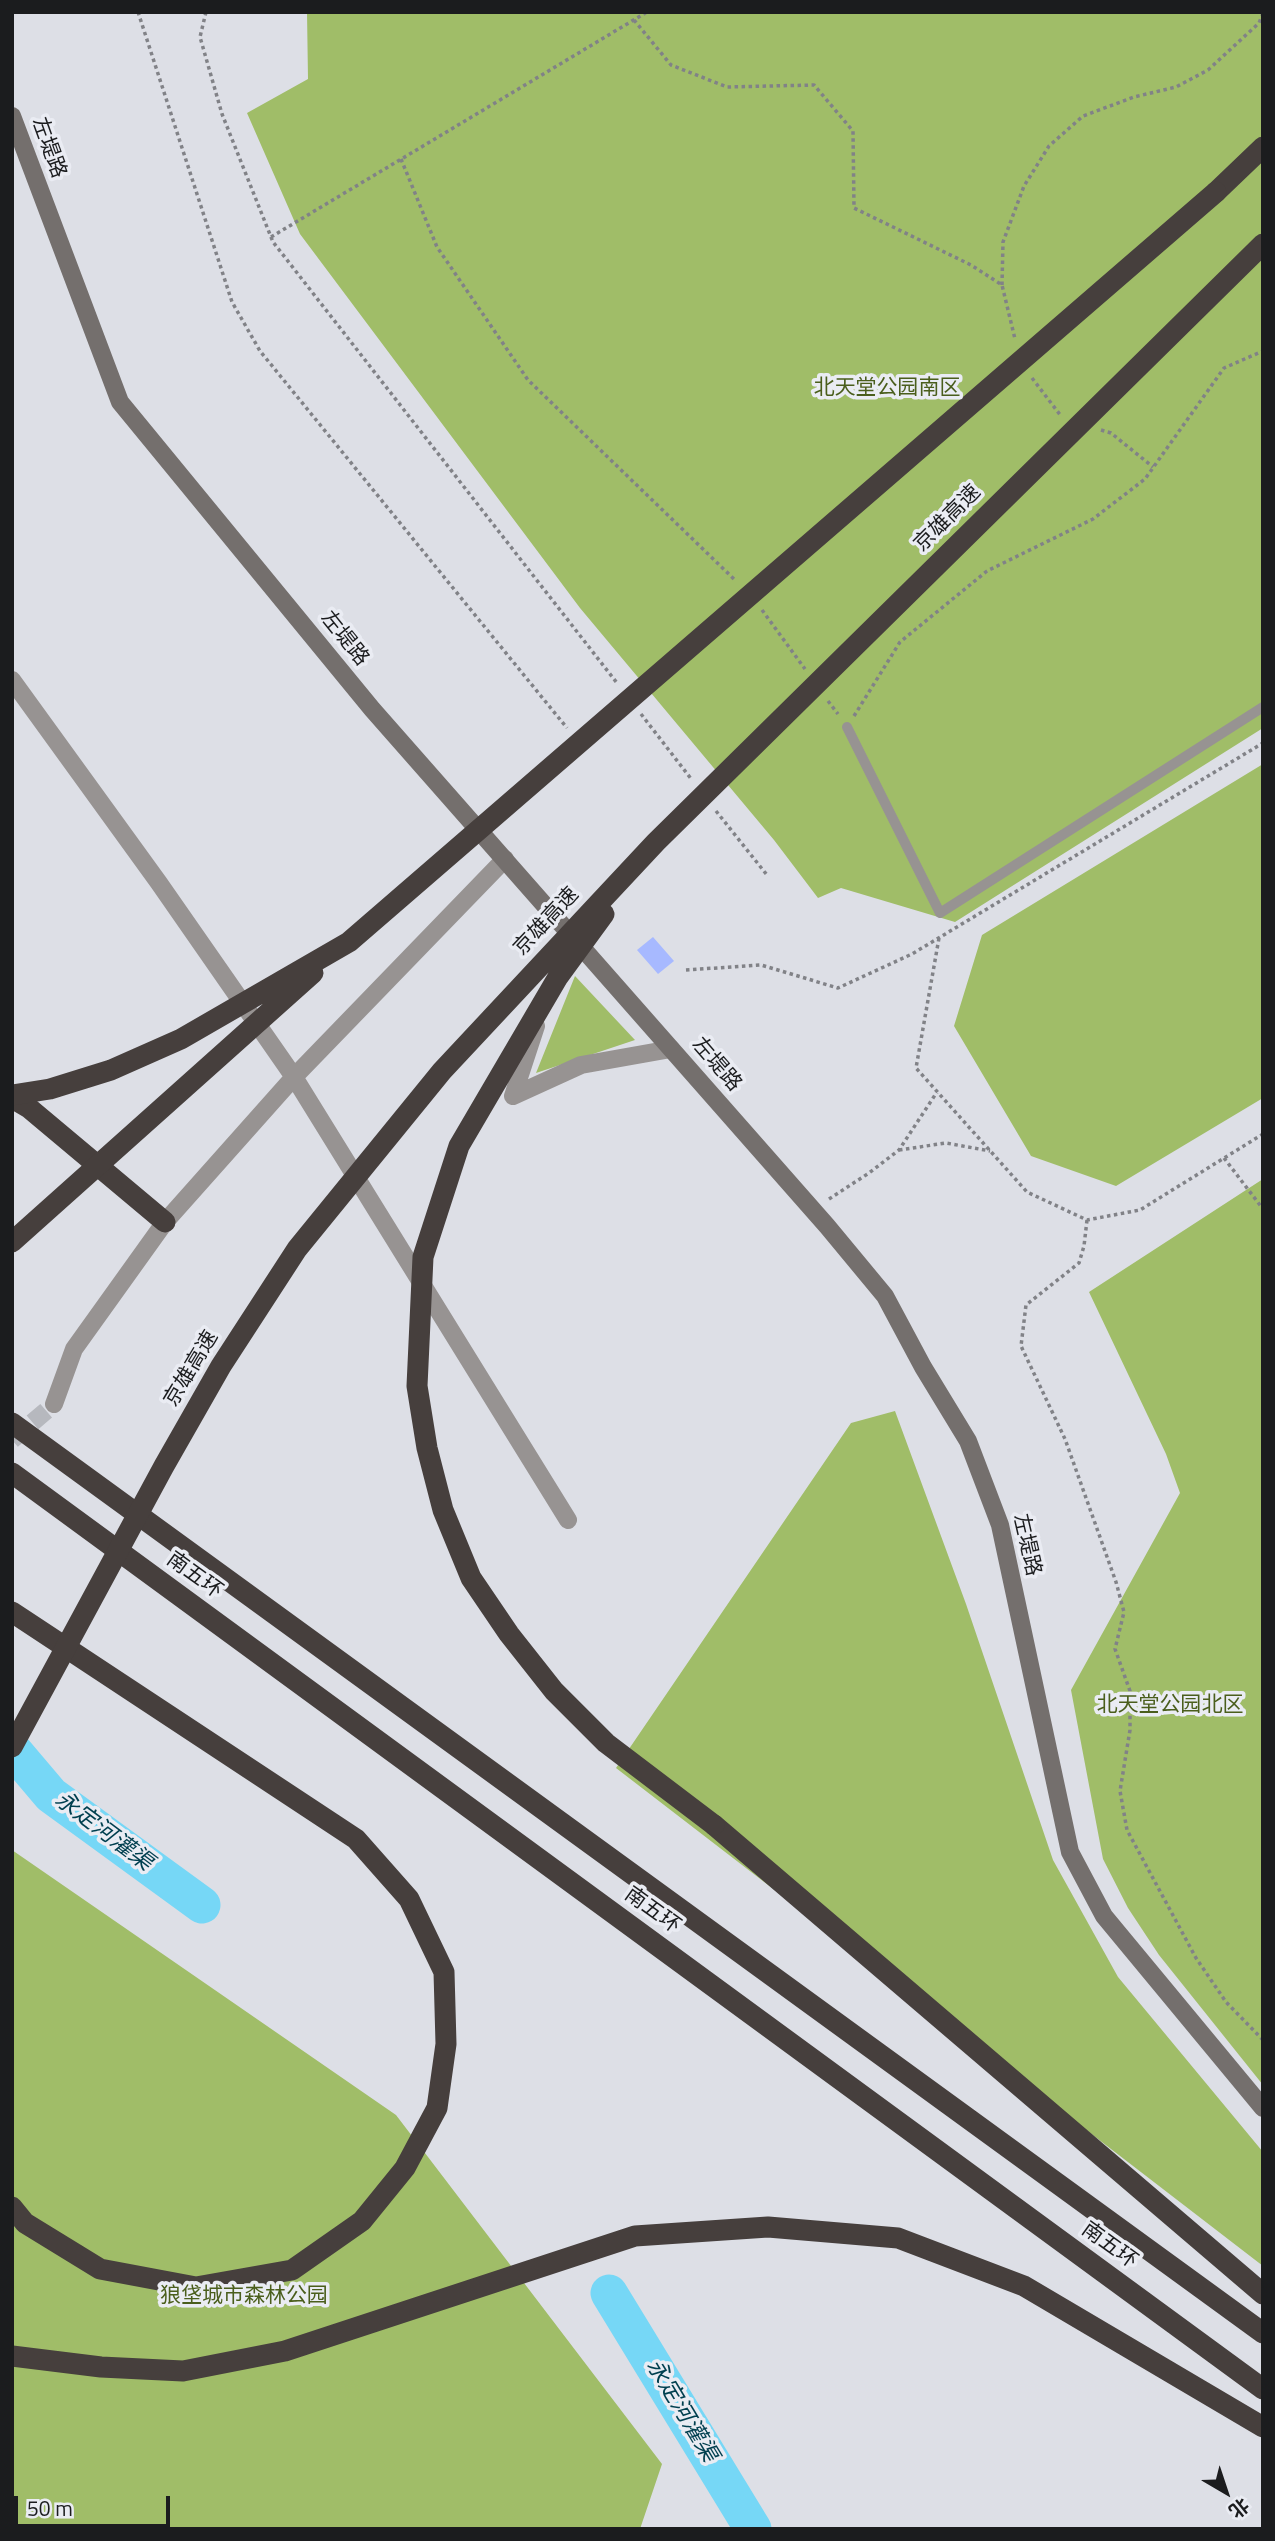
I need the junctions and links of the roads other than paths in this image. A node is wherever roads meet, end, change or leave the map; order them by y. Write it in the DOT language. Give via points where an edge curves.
graph roads {
  1 [pos="12,116"];
  2 [pos="1263,147"];
  3 [pos="1263,244"];
  4 [pos="12,680"];
  5 [pos="1263,707"];
  6 [pos="847,727"];
  7 [pos="656,842"];
  8 [pos="505,859"];
  9 [pos="559,921"];
  10 [pos="349,942"];
  11 [pos="671,1049"];
  12 [pos="294,1077"];
  13 [pos="12,1096"];
  14 [pos="164,1222"];
  15 [pos="12,1242"];
  16 [pos="54,1404"];
  17 [pos="12,1423"];
  18 [pos="12,1473"];
  19 [pos="568,1520"];
  20 [pos="12,1612"];
  21 [pos="12,1747"];
  22 [pos="1263,2108"];
  23 [pos="12,2207"];
  24 [pos="1263,2294"];
  25 [pos="1263,2333"];
  26 [pos="12,2356"];
  27 [pos="1263,2389"];
  28 [pos="1263,2427"];
  1 -- 8 [label="main road, 左堤路" via="120,402 372,709"];
  2 -- 10 [label="highway, bridge"];
  3 -- 7 [label="highway, 京雄高速, bridge"];
  4 -- 12 [label="street"];
  5 -- 6 [label="lane" via="940,913"];
  7 -- 21 [label="highway, 京雄高速, bridge" via="442,1071 297,1249 208,1388"];
  7 -- 24 [label="highway, bridge" via="558,977 459,1146 423,1257 417,1386 443,1510 471,1578 554,1691 606,1743 714,1825"];
  8 -- 9 [label="main road, 左堤路"];
  8 -- 12 [label="street"];
  9 -- 11 [label="main road, 左堤路"];
  9 -- 11 [label="street" via="541,1012 513,1096 582,1065"];
  10 -- 13 [label="highway, bridge" via="181,1039 111,1070"];
  10 -- 15 [label="highway, bridge"];
  11 -- 22 [label="main road, 左堤路" via="884,1296 968,1441 1000,1525 1070,1852 1104,1916"];
  12 -- 14 [label="street"];
  12 -- 19 [label="street"];
  13 -- 14 [label="highway"];
  14 -- 16 [label="street" via="74,1349"];
  17 -- 25 [label="highway, 南五环"];
  18 -- 27 [label="highway, 南五环"];
  20 -- 23 [label="highway" via="356,1839 410,1899 444,1972 446,2044 437,2108 405,2168 362,2221 292,2270 196,2287 100,2269 25,2223"];
  26 -- 28 [label="highway" via="183,2371 285,2351 635,2236 768,2227 898,2238 1024,2286"];
}
